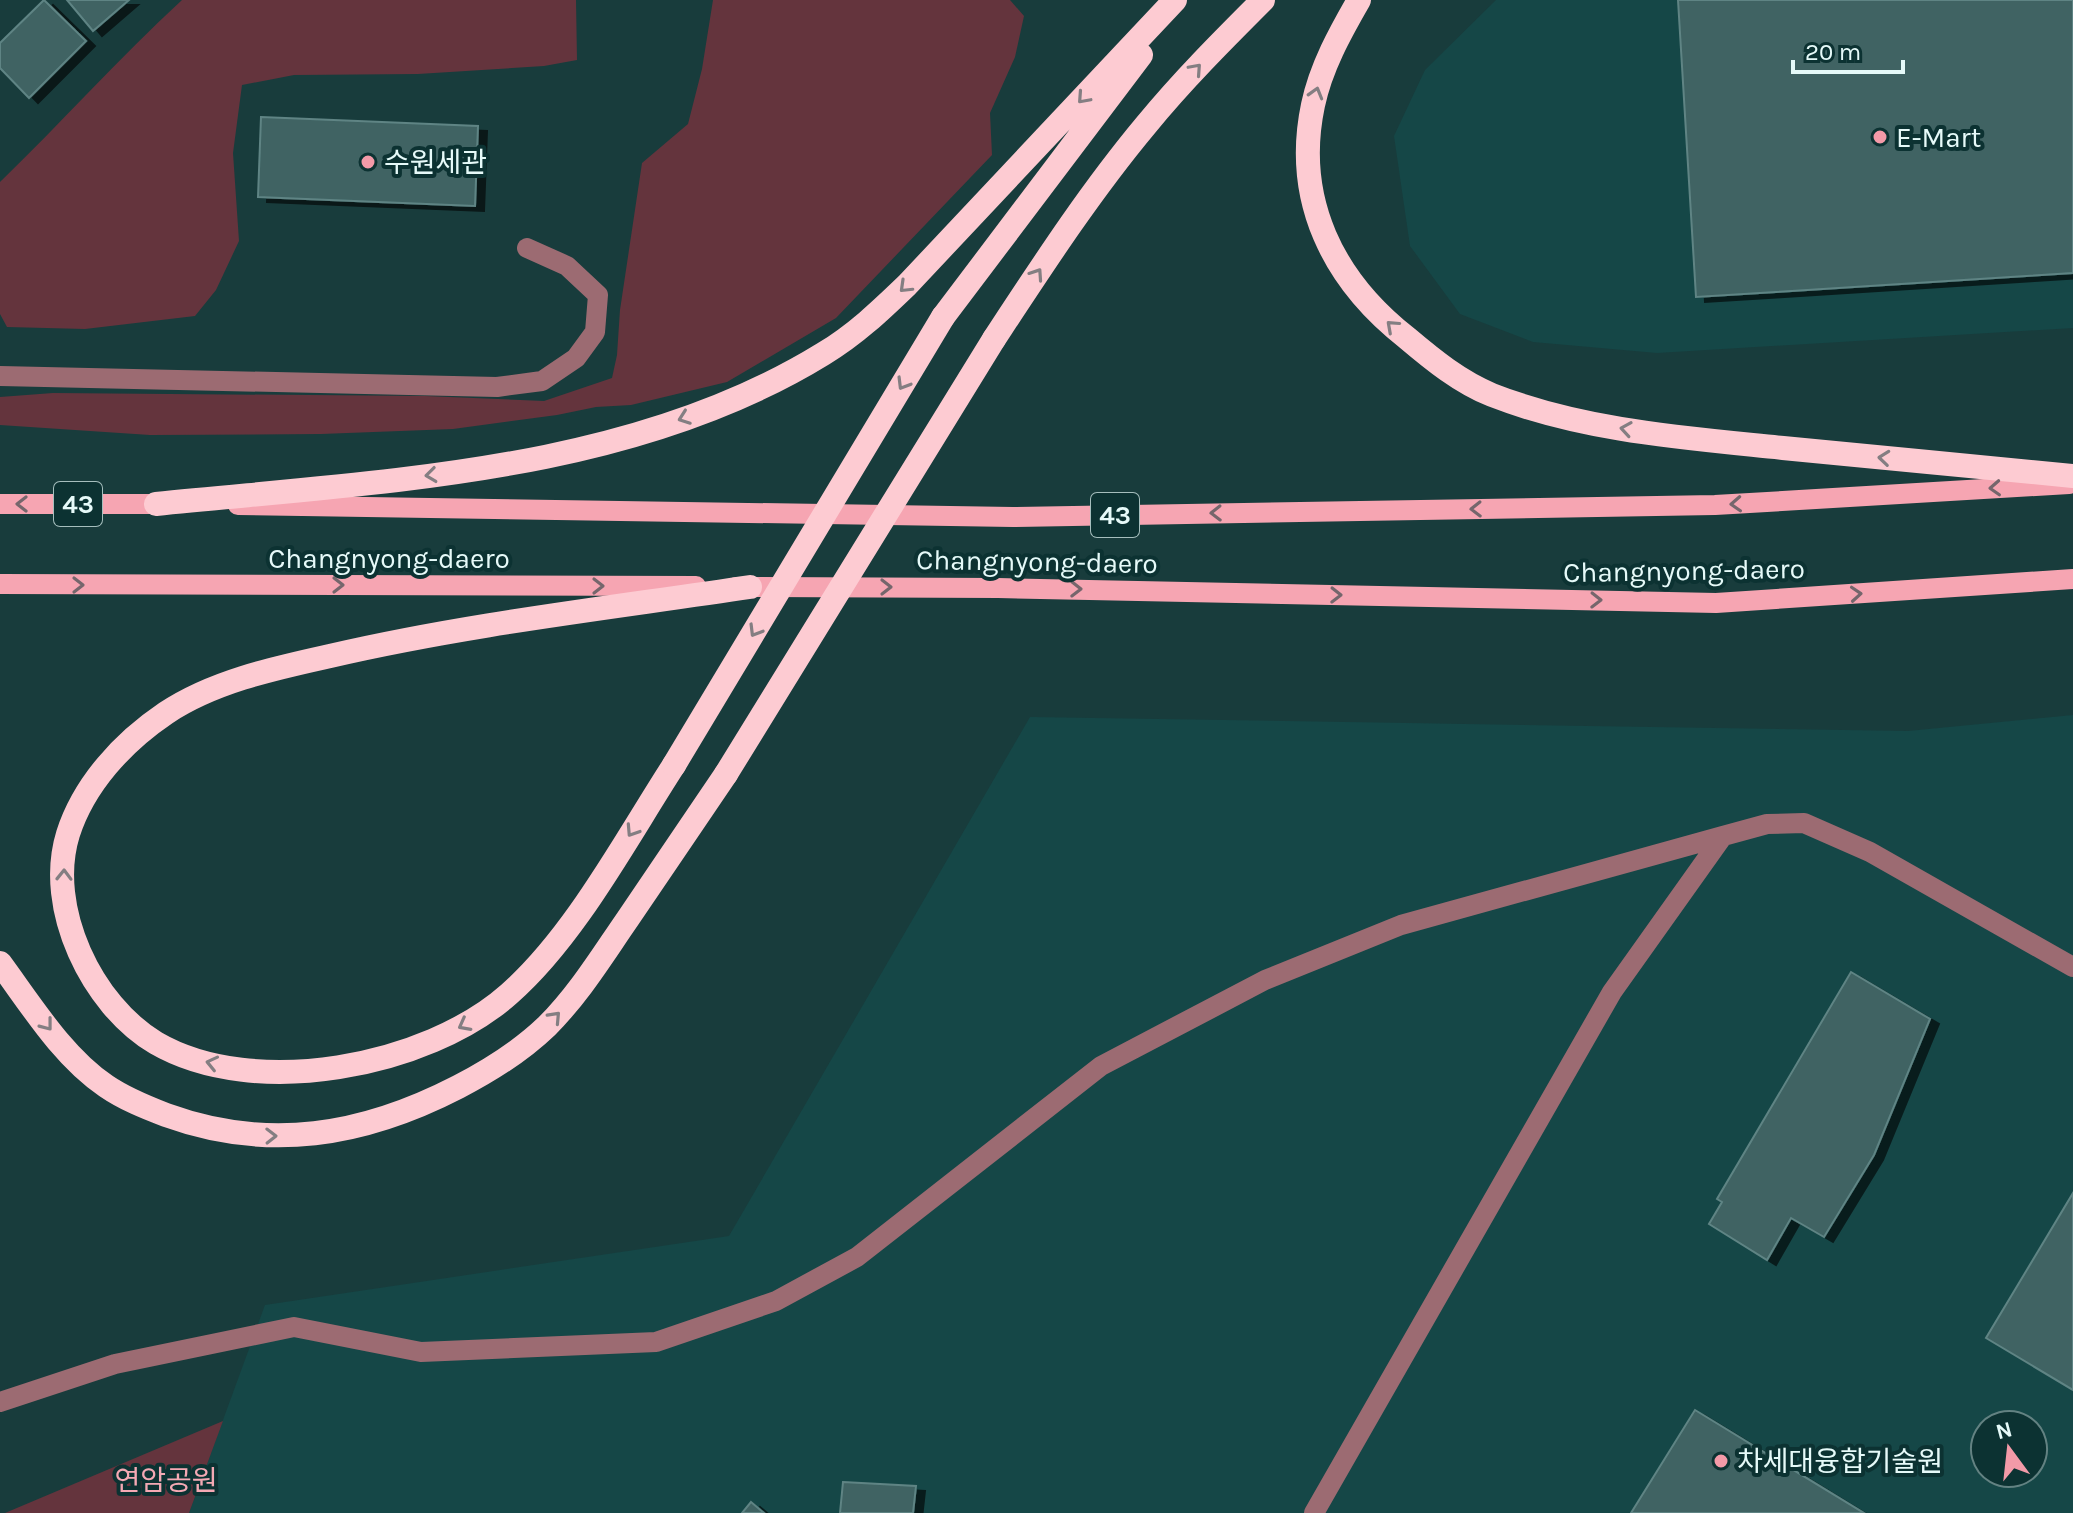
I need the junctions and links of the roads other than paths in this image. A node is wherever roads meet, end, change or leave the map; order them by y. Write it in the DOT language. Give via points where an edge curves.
graph roads {
  1 [pos="1175,0"];
  2 [pos="1185,0"];
  3 [pos="1263,0"];
  4 [pos="1359,0"];
  5 [pos="527,248"];
  6 [pos="0,376"];
  7 [pos="2073,476"];
  8 [pos="2073,483"];
  9 [pos="0,504"];
  10 [pos="156,504"];
  11 [pos="2073,579"];
  12 [pos="0,584"];
  13 [pos="750,587"];
  14 [pos="1723,836"];
  15 [pos="0,963"];
  16 [pos="2073,967"];
  17 [pos="0,1402"];
  18 [pos="1314,1513"];
  1 -- 10 [label="highway, one-way" via="898,294 826,353 776,381 667,424 585,448 377,481"];
  2 -- 13 [label="highway, one-way, bridge" via="943,317 674,765 574,920 508,995 440,1038 365,1062 324,1069 255,1070 184,1056 156,1043 129,1024 94,981 80,955 64,896 66,840 76,813 113,758 167,712 204,693 365,648"];
  15 -- 3 [label="highway, one-way, bridge" via="77,1061 106,1086 146,1108 211,1130 257,1136 367,1123 417,1107 520,1051 589,976 726,774 1077,214 1146,124"];
  7 -- 4 [label="highway, one-way" via="1704,440 1594,424 1491,394 1445,368 1356,290 1327,243 1313,198 1308,138 1313,103 1337,39"];
  5 -- 6 [label="lane" via="567,266 598,295 595,332 576,358 542,381 497,387"];
  8 -- 10 [label="main road, Changnyong-daero / 43, one-way" via="1715,505 1013,517"];
  10 -- 9 [label="main road, Changnyong-daero / 43, one-way"];
  13 -- 11 [label="main road, Changnyong-daero, one-way" via="1716,603"];
  12 -- 13 [label="main road, Changnyong-daero, one-way"];
  14 -- 16 [label="lane" via="1767,824 1804,823 1870,852"];
  14 -- 17 [label="lane" via="1401,925 1265,980 1101,1066 857,1257 776,1301 656,1342 421,1352 294,1327 115,1364"];
  14 -- 18 [label="lane" via="1612,992"];
}
